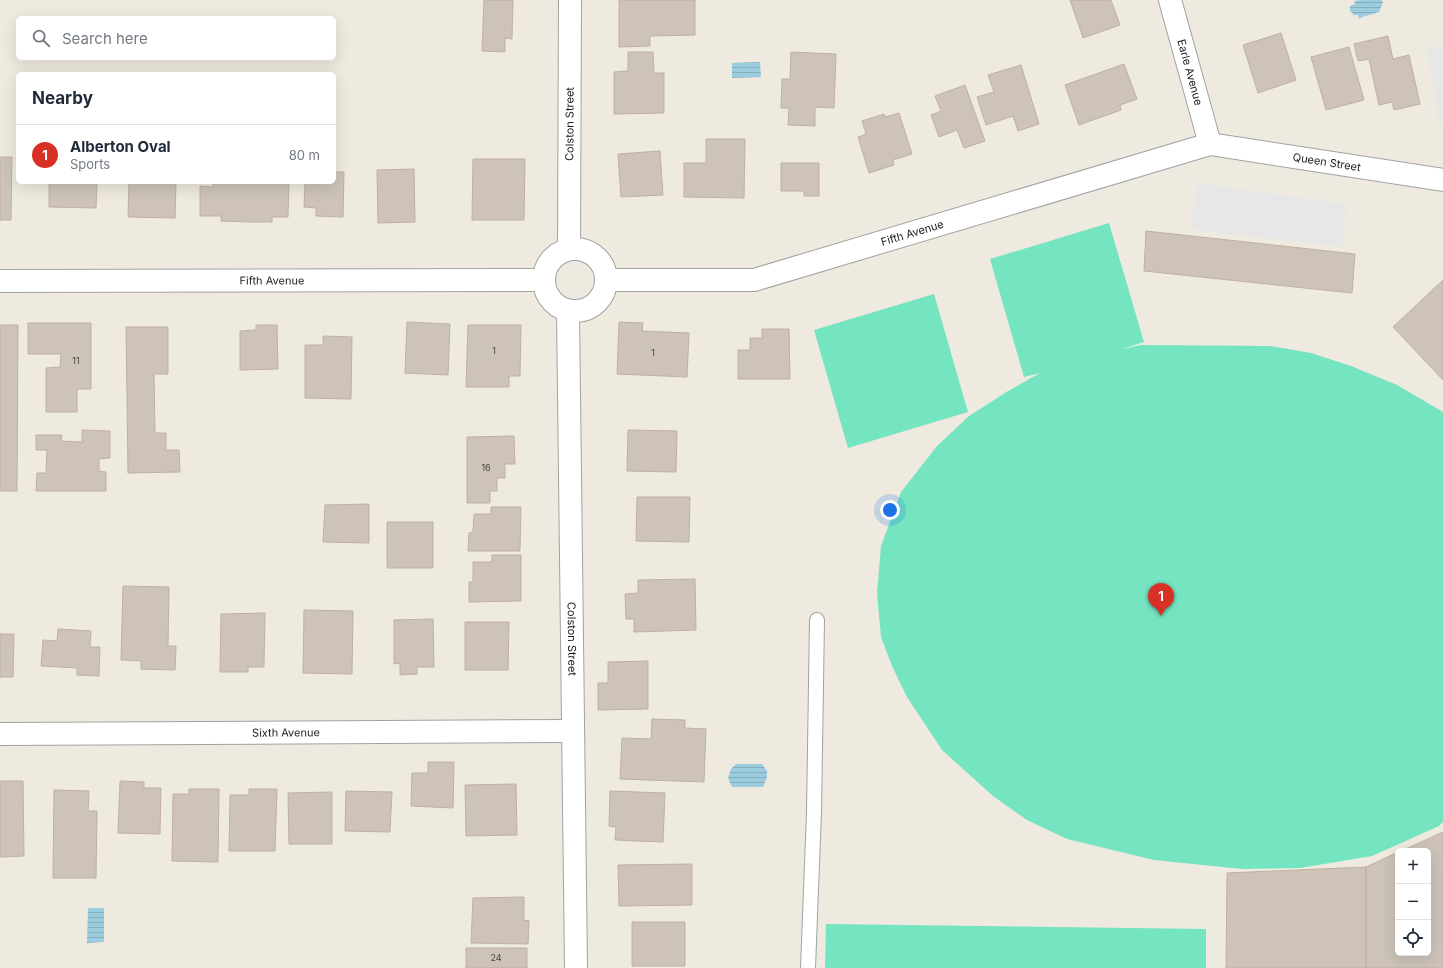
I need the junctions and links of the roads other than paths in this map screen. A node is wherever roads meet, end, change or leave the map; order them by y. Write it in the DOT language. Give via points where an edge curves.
graph roads {
  1 [pos="570,0"];
  2 [pos="1170,0"];
  3 [pos="1210,144"];
  4 [pos="1443,180"];
  5 [pos="569,249"];
  6 [pos="544,280"];
  7 [pos="607,280"];
  8 [pos="0,281"];
  9 [pos="568,311"];
  10 [pos="817,620"];
  11 [pos="572,731"];
  12 [pos="0,734"];
  13 [pos="576,968"];
  14 [pos="808,968"];
  1 -- 5 [label="street, Colston Street"];
  2 -- 3 [label="street, Earle Avenue"];
  3 -- 4 [label="street, Queen Street"];
  3 -- 7 [label="street, Fifth Avenue" via="754,280"];
  5 -- 6 [label="street" via="551,260"];
  5 -- 7 [label="street" via="590,252 599,259 605,268"];
  6 -- 8 [label="street, Fifth Avenue"];
  6 -- 9 [label="street" via="550,299"];
  7 -- 9 [label="street" via="605,290 591,307 581,311"];
  9 -- 11 [label="street, Colston Street"];
  10 -- 14 [label="lane"];
  11 -- 12 [label="street, Sixth Avenue"];
  11 -- 13 [label="street, Colston Street"];
}
